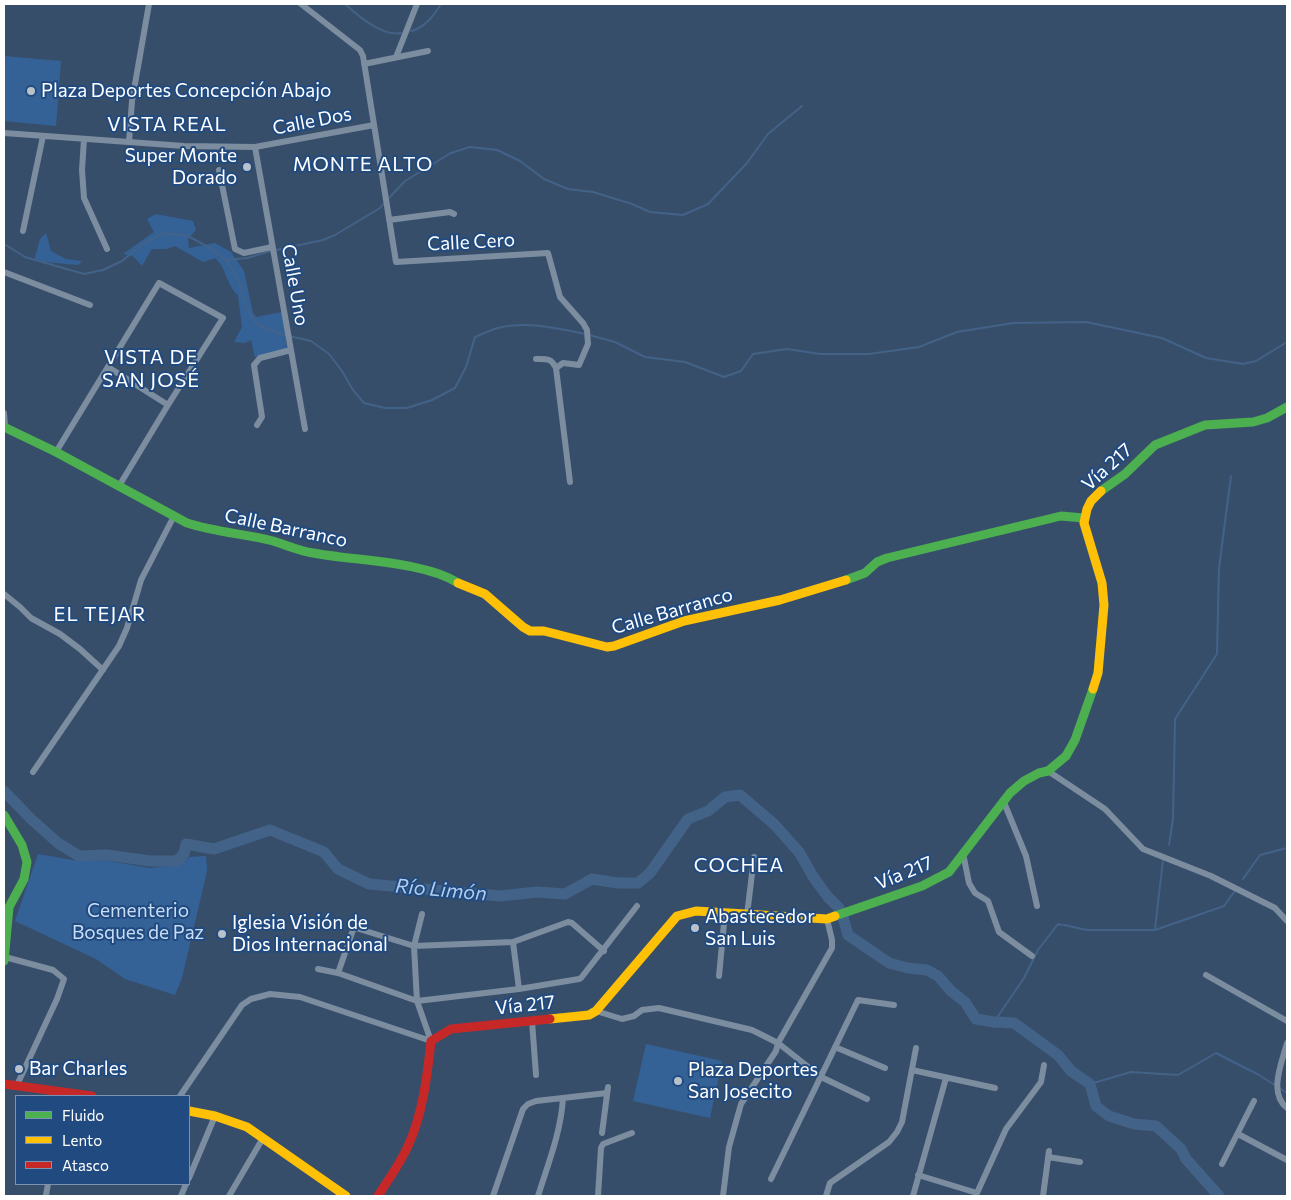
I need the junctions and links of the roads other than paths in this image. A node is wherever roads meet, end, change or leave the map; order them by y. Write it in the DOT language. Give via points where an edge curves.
graph roads {
  1 [pos="149,4"];
  2 [pos="301,4"];
  3 [pos="417,4"];
  4 [pos="428,51"];
  5 [pos="396,57"];
  6 [pos="364,64"];
  7 [pos="374,125"];
  8 [pos="4,133"];
  9 [pos="43,136"];
  10 [pos="84,139"];
  11 [pos="129,142"];
  12 [pos="255,147"];
  13 [pos="219,170"];
  14 [pos="454,214"];
  15 [pos="389,220"];
  16 [pos="23,231"];
  17 [pos="272,247"];
  18 [pos="108,249"];
  19 [pos="4,272"];
  20 [pos="90,305"];
  21 [pos="291,350"];
  22 [pos="536,359"];
  23 [pos="108,367"];
  24 [pos="556,368"];
  25 [pos="168,405"];
  26 [pos="1287,408"];
  27 [pos="4,413"];
  28 [pos="258,425"];
  29 [pos="4,427"];
  30 [pos="305,428"];
  31 [pos="56,452"];
  32 [pos="570,482"];
  33 [pos="119,486"];
  34 [pos="174,516"];
  35 [pos="1084,518"];
  36 [pos="4,594"];
  37 [pos="103,670"];
  38 [pos="1048,771"];
  39 [pos="33,772"];
  40 [pos="1003,800"];
  41 [pos="4,815"];
  42 [pos="962,853"];
  43 [pos="754,857"];
  44 [pos="7,903"];
  45 [pos="637,906"];
  46 [pos="1037,906"];
  47 [pos="725,912"];
  48 [pos="422,914"];
  49 [pos="747,915"];
  50 [pos="827,919"];
  51 [pos="1287,921"];
  52 [pos="514,942"];
  53 [pos="414,946"];
  54 [pos="604,951"];
  55 [pos="1032,956"];
  56 [pos="4,959"];
  57 [pos="318,969"];
  58 [pos="338,973"];
  59 [pos="719,976"];
  60 [pos="1206,976"];
  61 [pos="519,989"];
  62 [pos="417,1001"];
  63 [pos="894,1005"];
  64 [pos="596,1011"];
  65 [pos="1287,1020"];
  66 [pos="532,1021"];
  67 [pos="432,1041"];
  68 [pos="778,1043"];
  69 [pos="1287,1043"];
  70 [pos="835,1047"];
  71 [pos="916,1048"];
  72 [pos="1044,1064"];
  73 [pos="885,1068"];
  74 [pos="912,1070"];
  75 [pos="536,1075"];
  76 [pos="821,1077"];
  77 [pos="946,1078"];
  78 [pos="4,1084"];
  79 [pos="17,1085"];
  80 [pos="995,1088"];
  81 [pos="63,1094"];
  82 [pos="78,1095"];
  83 [pos="181,1095"];
  84 [pos="563,1098"];
  85 [pos="867,1099"];
  86 [pos="1254,1101"];
  87 [pos="1287,1108"];
  88 [pos="190,1111"];
  89 [pos="215,1116"];
  90 [pos="602,1133"];
  91 [pos="632,1133"];
  92 [pos="1238,1134"];
  93 [pos="263,1138"];
  94 [pos="1287,1160"];
  95 [pos="1080,1162"];
  96 [pos="1222,1164"];
  97 [pos="918,1175"];
  98 [pos="190,1176"];
  99 [pos="771,1179"];
  100 [pos="48,1185"];
  101 [pos="46,1195"];
  102 [pos="976,1195"];
  103 [pos="229,1196"];
  104 [pos="346,1196"];
  105 [pos="378,1196"];
  106 [pos="493,1196"];
  107 [pos="538,1196"];
  108 [pos="598,1196"];
  109 [pos="722,1196"];
  110 [pos="826,1196"];
  111 [pos="914,1196"];
  112 [pos="1043,1196"];
  1 -- 11 [label="street" via="132,101"];
  2 -- 6 [label="street" via="360,50"];
  3 -- 5 [label="street"];
  4 -- 5 [label="street"];
  5 -- 6 [label="street"];
  6 -- 7 [label="street"];
  7 -- 12 [label="street, Calle Dos"];
  7 -- 15 [label="street"];
  8 -- 9 [label="street, Calle Dos"];
  9 -- 10 [label="street, Calle Dos"];
  9 -- 16 [label="street"];
  10 -- 11 [label="street, Calle Dos"];
  10 -- 18 [label="street" via="84,198"];
  11 -- 12 [label="street, Calle Dos"];
  12 -- 17 [label="street, Calle Uno"];
  13 -- 17 [label="street" via="236,249 244,253"];
  14 -- 15 [label="street"];
  15 -- 24 [label="street, Calle Cero" via="396,262 548,253 560,297 583,323 588,335 588,344 578,365 562,363"];
  17 -- 21 [label="street, Calle Uno"];
  19 -- 20 [label="street"];
  21 -- 28 [label="street" via="260,358 254,365 262,417"];
  21 -- 30 [label="street, Calle Uno"];
  22 -- 24 [label="street" via="549,359"];
  23 -- 25 [label="street"];
  23 -- 25 [label="street" via="159,283 223,318"];
  23 -- 31 [label="street"];
  24 -- 32 [label="street"];
  25 -- 33 [label="street"];
  26 -- 35 [label="main road, Vía 217" via="1253,422 1205,425 1155,445 1125,474 1098,493"];
  27 -- 29 [label="street"];
  29 -- 31 [label="main road, Calle Barranco"];
  31 -- 33 [label="main road, Calle Barranco"];
  33 -- 34 [label="main road, Calle Barranco"];
  34 -- 35 [label="main road, Calle Barranco" via="203,528 272,541 311,553 416,568 447,576 485,594 523,627 607,647 630,642 684,621 808,593 865,573 886,558 1061,516"];
  34 -- 37 [label="street" via="141,580 119,646"];
  35 -- 38 [label="main road, Vía 217" via="1102,582 1104,605 1098,673 1075,740 1066,756"];
  36 -- 37 [label="street" via="32,618 80,649"];
  37 -- 39 [label="street"];
  38 -- 40 [label="main road, Vía 217" via="1024,781"];
  38 -- 51 [label="street" via="1105,809 1143,849 1211,876 1275,908"];
  40 -- 42 [label="main road, Vía 217"];
  40 -- 46 [label="street" via="1026,856"];
  41 -- 44 [label="main road" via="26,855 25,877"];
  42 -- 50 [label="main road, Vía 217" via="949,872 937,879"];
  42 -- 55 [label="street" via="969,883 975,893 988,901 999,932"];
  43 -- 49 [label="street"];
  44 -- 56 [label="main road"];
  45 -- 54 [label="street"];
  47 -- 49 [label="main road, Vía 217"];
  47 -- 59 [label="street"];
  47 -- 64 [label="main road, Vía 217" via="696,911 677,916"];
  48 -- 53 [label="street"];
  49 -- 50 [label="main road, Vía 217"];
  50 -- 68 [label="street" via="832,948"];
  52 -- 53 [label="street"];
  52 -- 54 [label="street" via="568,922"];
  52 -- 61 [label="street"];
  53 -- 58 [label="street" via="356,928"];
  53 -- 62 [label="street"];
  54 -- 61 [label="street" via="581,978"];
  56 -- 79 [label="street" via="54,970 64,980"];
  57 -- 58 [label="street"];
  58 -- 62 [label="street"];
  60 -- 65 [label="street"];
  61 -- 62 [label="street"];
  62 -- 67 [label="street"];
  63 -- 70 [label="street" via="858,1000"];
  64 -- 66 [label="main road, Vía 217" via="589,1015"];
  64 -- 68 [label="street" via="622,1019 642,1010 659,1008 752,1030"];
  66 -- 67 [label="main road, Vía 217" via="451,1029"];
  66 -- 75 [label="street"];
  67 -- 83 [label="street" via="300,997 270,994 242,1004"];
  67 -- 105 [label="main road" via="419,1116 408,1147"];
  68 -- 76 [label="street"];
  68 -- 109 [label="street" via="741,1104 729,1147"];
  69 -- 87 [label="street" via="1277,1090"];
  70 -- 73 [label="street"];
  70 -- 76 [label="street"];
  71 -- 74 [label="street"];
  72 -- 102 [label="street" via="1040,1082 1006,1129"];
  74 -- 77 [label="street"];
  74 -- 110 [label="street" via="902,1122 897,1132 889,1142 830,1183"];
  76 -- 85 [label="street"];
  76 -- 99 [label="street"];
  77 -- 80 [label="street"];
  77 -- 97 [label="street"];
  78 -- 79 [label="main road"];
  79 -- 81 [label="main road"];
  81 -- 82 [label="main road"];
  84 -- 90 [label="street" via="607,1090"];
  84 -- 106 [label="street" via="536,1101 523,1109"];
  84 -- 107 [label="street" via="558,1134"];
  86 -- 92 [label="street"];
  88 -- 89 [label="main road"];
  89 -- 93 [label="main road"];
  89 -- 98 [label="street"];
  91 -- 108 [label="street" via="603,1144"];
  92 -- 94 [label="street"];
  92 -- 96 [label="street"];
  93 -- 103 [label="street"];
  93 -- 104 [label="main road"];
  95 -- 112 [label="street" via="1049,1154"];
  97 -- 102 [label="street"];
  97 -- 111 [label="street"];
  100 -- 101 [label="street"];
}
